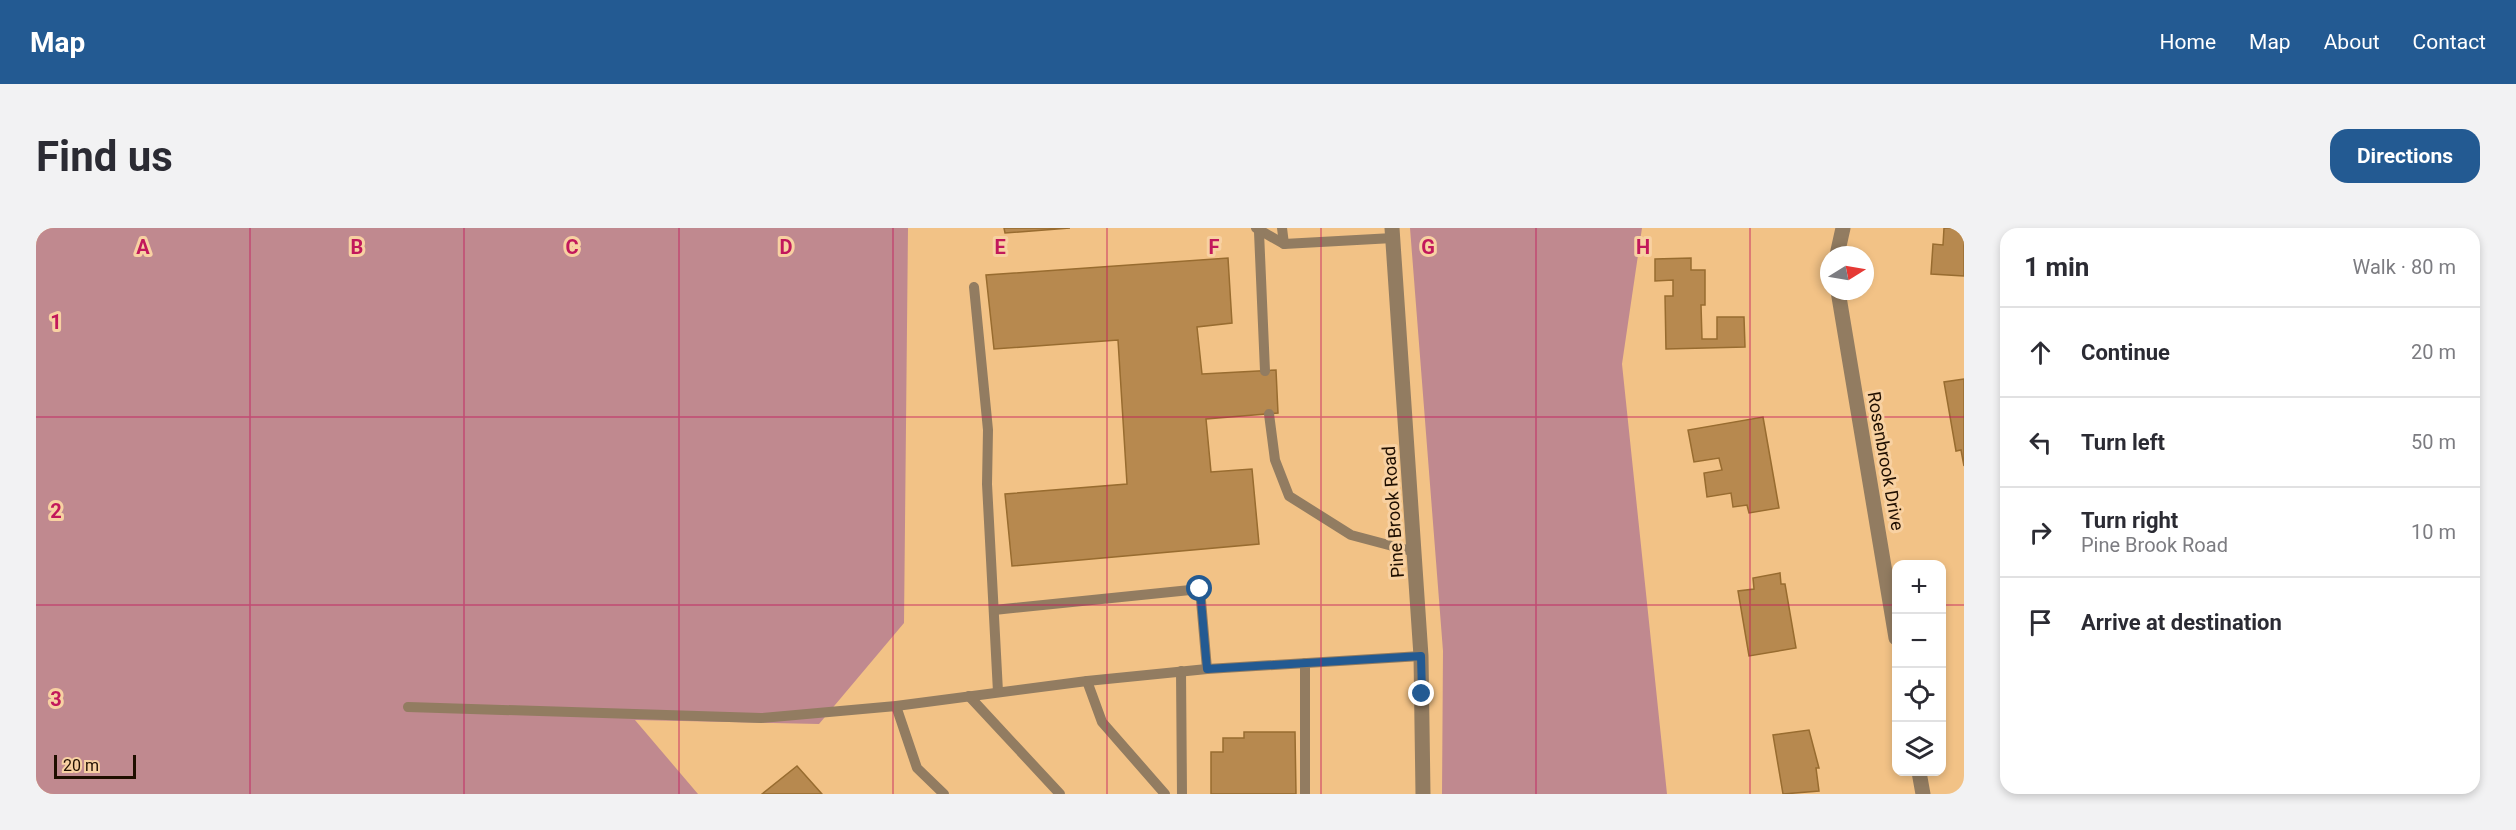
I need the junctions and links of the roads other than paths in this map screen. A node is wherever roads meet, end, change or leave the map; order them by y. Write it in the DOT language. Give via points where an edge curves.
graph roads {
  1 [pos="1282,228"];
  2 [pos="1844,228"];
  3 [pos="1258,230"];
  4 [pos="1392,233"];
  5 [pos="1284,244"];
  6 [pos="1839,246"];
  7 [pos="974,287"];
  8 [pos="1840,300"];
  9 [pos="1265,371"];
  10 [pos="1269,414"];
  11 [pos="1415,552"];
  12 [pos="994,610"];
  13 [pos="1892,614"];
  14 [pos="1421,656"];
  15 [pos="1305,663"];
  16 [pos="1207,669"];
  17 [pos="1181,672"];
  18 [pos="1087,681"];
  19 [pos="998,692"];
  20 [pos="969,696"];
  21 [pos="896,706"];
  22 [pos="408,707"];
  23 [pos="1920,776"];
  24 [pos="944,794"];
  25 [pos="1060,794"];
  26 [pos="1165,794"];
  27 [pos="1182,794"];
  28 [pos="1305,794"];
  29 [pos="1423,794"];
  30 [pos="1923,794"];
  1 -- 5 [label="lane"];
  2 -- 6 [label="street"];
  3 -- 5 [label="lane"];
  3 -- 9 [label="lane"];
  4 -- 5 [label="lane"];
  4 -- 11 [label="street, Pine Brook Road"];
  7 -- 12 [label="lane" via="988,430"];
  8 -- 13 [label="street, Rosenbrook Drive"];
  10 -- 11 [label="lane" via="1275,460 1289,496 1351,535"];
  11 -- 14 [label="street, Pine Brook Road"];
  12 -- 16 [label="lane" via="1200,589"];
  12 -- 19 [label="lane"];
  14 -- 15 [label="lane"];
  14 -- 29 [label="street, Pine Brook Road"];
  15 -- 16 [label="lane"];
  15 -- 28 [label="lane"];
  16 -- 17 [label="lane"];
  17 -- 18 [label="lane"];
  17 -- 27 [label="lane"];
  18 -- 19 [label="lane"];
  18 -- 26 [label="lane" via="1102,722"];
  19 -- 20 [label="lane"];
  20 -- 21 [label="lane"];
  20 -- 25 [label="lane"];
  21 -- 22 [label="lane" via="761,718"];
  21 -- 24 [label="lane" via="917,768"];
  23 -- 30 [label="street"];
}
